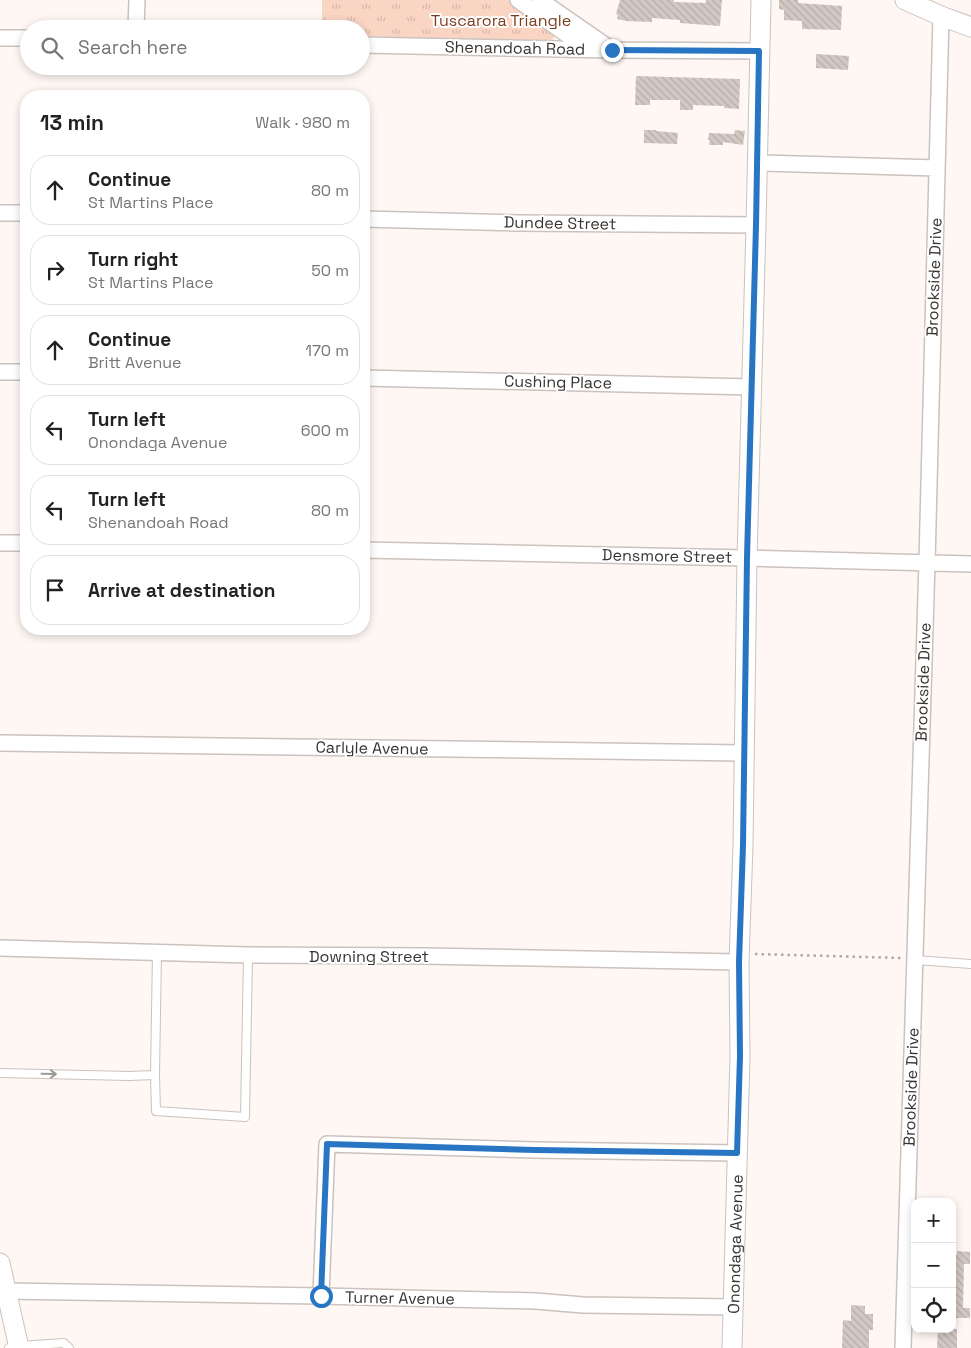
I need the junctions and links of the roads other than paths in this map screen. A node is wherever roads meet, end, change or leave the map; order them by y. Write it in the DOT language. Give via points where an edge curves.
graph roads {
  1 [pos="137,0"];
  2 [pos="518,0"];
  3 [pos="540,0"];
  4 [pos="760,0"];
  5 [pos="905,0"];
  6 [pos="941,16"];
  7 [pos="136,20"];
  8 [pos="971,27"];
  9 [pos="0,38"];
  10 [pos="20,38"];
  11 [pos="370,45"];
  12 [pos="590,50"];
  13 [pos="612,50"];
  14 [pos="759,51"];
  15 [pos="758,163"];
  16 [pos="937,168"];
  17 [pos="0,213"];
  18 [pos="20,213"];
  19 [pos="370,219"];
  20 [pos="756,225"];
  21 [pos="0,372"];
  22 [pos="20,372"];
  23 [pos="370,378"];
  24 [pos="752,387"];
  25 [pos="0,543"];
  26 [pos="20,544"];
  27 [pos="370,550"];
  28 [pos="747,558"];
  29 [pos="927,562"];
  30 [pos="971,564"];
  31 [pos="0,743"];
  32 [pos="743,753"];
  33 [pos="0,948"];
  34 [pos="157,952"];
  35 [pos="248,955"];
  36 [pos="915,960"];
  37 [pos="739,962"];
  38 [pos="971,964"];
  39 [pos="0,1073"];
  40 [pos="155,1075"];
  41 [pos="737,1153"];
  42 [pos="3,1285"];
  43 [pos="321,1296"];
  44 [pos="733,1306"];
  45 [pos="16,1347"];
  46 [pos="69,1348"];
  47 [pos="732,1348"];
  48 [pos="903,1348"];
  1 -- 7 [label="street"];
  2 -- 12 [label="street"];
  3 -- 13 [label="street"];
  4 -- 14 [label="street, Onondaga Avenue"];
  5 -- 6 [label="street"];
  6 -- 8 [label="street"];
  6 -- 16 [label="street, Brookside Drive"];
  9 -- 10 [label="street"];
  11 -- 12 [label="street, Shenandoah Road"];
  12 -- 13 [label="street, Shenandoah Road"];
  13 -- 14 [label="street, Shenandoah Road"];
  14 -- 15 [label="street, Onondaga Avenue"];
  15 -- 16 [label="street"];
  15 -- 20 [label="street, Onondaga Avenue"];
  16 -- 29 [label="street, Brookside Drive"];
  17 -- 18 [label="street"];
  19 -- 20 [label="street, Dundee Street"];
  20 -- 24 [label="street, Onondaga Avenue"];
  21 -- 22 [label="street"];
  23 -- 24 [label="street, Cushing Place"];
  24 -- 28 [label="street, Onondaga Avenue"];
  25 -- 26 [label="street"];
  27 -- 28 [label="street, Densmore Street"];
  28 -- 29 [label="street, Densmore Street"];
  28 -- 32 [label="street, Onondaga Avenue"];
  29 -- 30 [label="street, Densmore Street"];
  29 -- 36 [label="street, Brookside Drive"];
  31 -- 32 [label="street, Carlyle Avenue"];
  32 -- 37 [label="street, Onondaga Avenue"];
  33 -- 34 [label="street, Downing Street"];
  34 -- 35 [label="street, Downing Street"];
  34 -- 40 [label="lane"];
  35 -- 37 [label="street, Downing Street"];
  35 -- 40 [label="lane" via="245,1117 156,1111"];
  36 -- 38 [label="lane"];
  36 -- 48 [label="street, Brookside Drive"];
  37 -- 41 [label="street, Onondaga Avenue"];
  39 -- 40 [label="lane, one-way"];
  41 -- 43 [label="street" via="327,1144"];
  41 -- 44 [label="street, Onondaga Avenue"];
  42 -- 43 [label="street, Turner Avenue"];
  42 -- 45 [label="street"];
  43 -- 44 [label="street, Turner Avenue" via="583,1305"];
  44 -- 47 [label="street, Onondaga Avenue"];
  45 -- 46 [label="lane" via="64,1344"];
}
